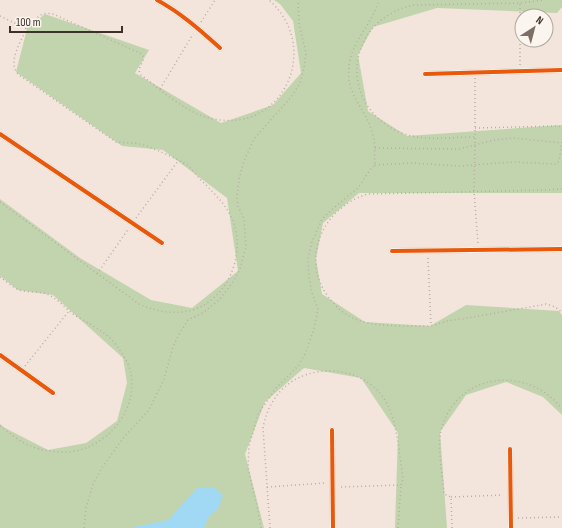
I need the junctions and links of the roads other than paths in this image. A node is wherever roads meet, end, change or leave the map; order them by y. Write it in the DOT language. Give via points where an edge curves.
graph roads {
  1 [pos="157,0"];
  2 [pos="220,48"];
  3 [pos="562,70"];
  4 [pos="425,74"];
  5 [pos="0,134"];
  6 [pos="162,243"];
  7 [pos="562,249"];
  8 [pos="392,251"];
  9 [pos="0,355"];
  10 [pos="53,393"];
  11 [pos="332,430"];
  12 [pos="510,449"];
  13 [pos="333,528"];
  14 [pos="511,528"];
  1 -- 2 [label="street" via="198,27"];
  3 -- 4 [label="street"];
  5 -- 6 [label="street"];
  7 -- 8 [label="street"];
  9 -- 10 [label="street"];
  11 -- 13 [label="street"];
  12 -- 14 [label="street"];
}
